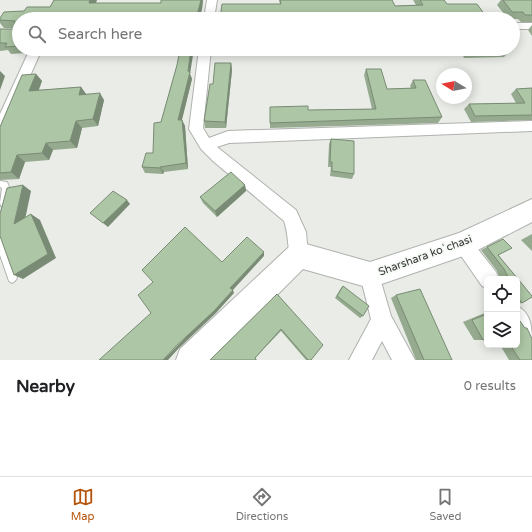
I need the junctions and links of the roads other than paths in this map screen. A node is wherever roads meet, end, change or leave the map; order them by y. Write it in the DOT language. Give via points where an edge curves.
graph roads {
  1 [pos="212,0"];
  2 [pos="210,12"];
  3 [pos="520,26"];
  4 [pos="532,26"];
  5 [pos="33,56"];
  6 [pos="204,56"];
  7 [pos="532,126"];
  8 [pos="0,134"];
  9 [pos="206,144"];
  10 [pos="0,184"];
  11 [pos="532,210"];
  12 [pos="462,244"];
  13 [pos="299,255"];
  14 [pos="370,275"];
  15 [pos="487,276"];
  16 [pos="12,278"];
  17 [pos="382,320"];
  18 [pos="520,320"];
  19 [pos="532,335"];
  20 [pos="191,360"];
  21 [pos="360,360"];
  22 [pos="404,360"];
  1 -- 2 [label="street"];
  3 -- 4 [label="street"];
  5 -- 8 [label="street" via="10,105"];
  6 -- 9 [label="street" via="196,129"];
  7 -- 9 [label="street" via="228,137"];
  9 -- 13 [label="street" via="218,157 290,216 297,232"];
  10 -- 16 [label="lane" via="4,184 6,188 1,244"];
  11 -- 12 [label="street, Sharshara koʻchasi"];
  12 -- 14 [label="street, Sharshara koʻchasi"];
  12 -- 15 [label="street"];
  13 -- 14 [label="street, Sharshara koʻchasi"];
  13 -- 20 [label="street"];
  14 -- 17 [label="street"];
  17 -- 21 [label="street"];
  17 -- 22 [label="street"];
  18 -- 19 [label="street"];
}
